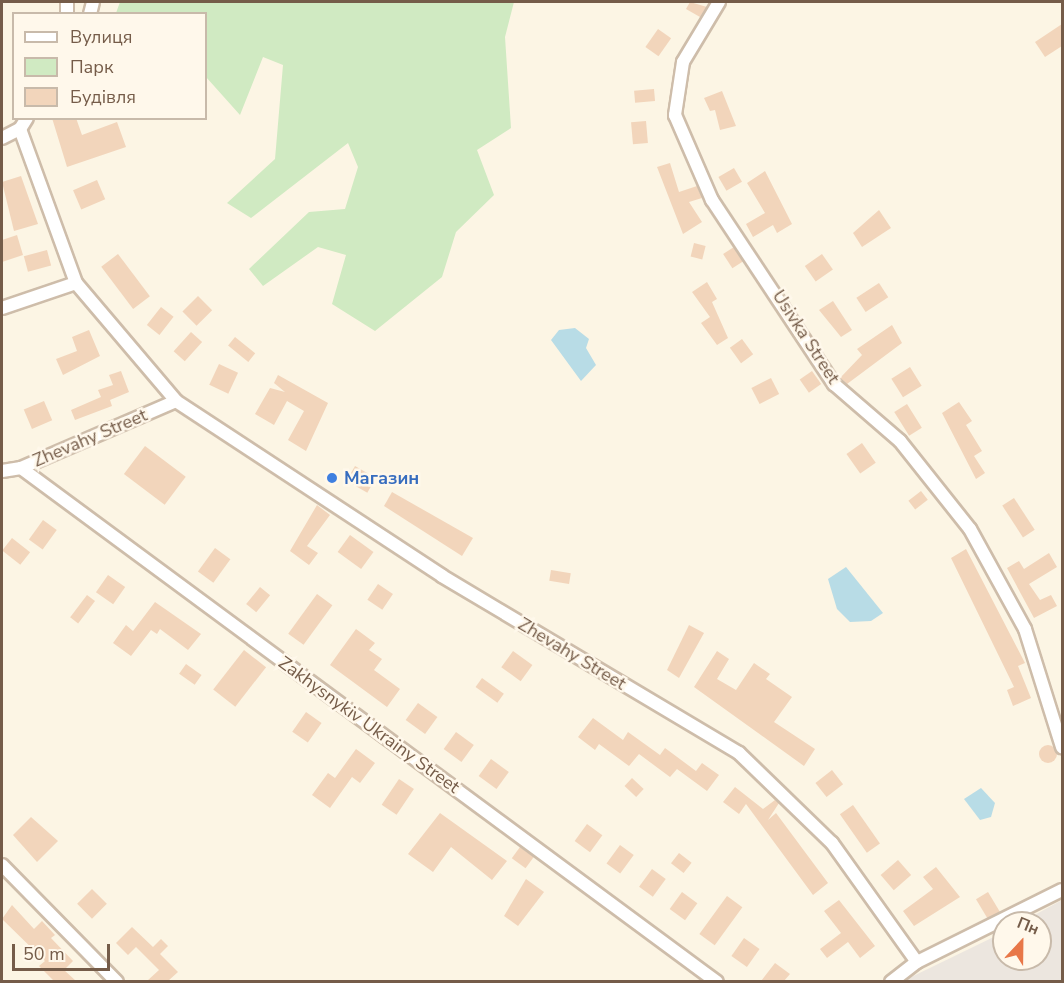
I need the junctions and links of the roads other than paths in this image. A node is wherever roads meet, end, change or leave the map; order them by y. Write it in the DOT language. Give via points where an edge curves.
graph roads {
  1 [pos="719,2"];
  2 [pos="23,124"];
  3 [pos="2,138"];
  4 [pos="76,283"];
  5 [pos="2,308"];
  6 [pos="177,400"];
  7 [pos="21,468"];
  8 [pos="2,471"];
  9 [pos="1062,747"];
  10 [pos="2,865"];
  11 [pos="1062,890"];
  12 [pos="917,962"];
  13 [pos="117,981"];
  14 [pos="717,981"];
  15 [pos="891,981"];
  1 -- 9 [label="street, Usivka Street" via="683,62 675,115 712,200 834,384 900,441 970,529 1026,629"];
  2 -- 3 [label="street, Zhevahy Street"];
  2 -- 4 [label="street, Zhevahy Street"];
  4 -- 5 [label="street"];
  4 -- 6 [label="street, Zhevahy Street"];
  6 -- 7 [label="street, Zhevahy Street"];
  6 -- 12 [label="street, Zhevahy Street" via="442,576 739,753 832,843"];
  7 -- 8 [label="street, Zhevahy Street"];
  7 -- 14 [label="street, Zakhysnykiv Ukrainy Street"];
  10 -- 13 [label="street"];
  11 -- 12 [label="street"];
  12 -- 15 [label="street"];
}
